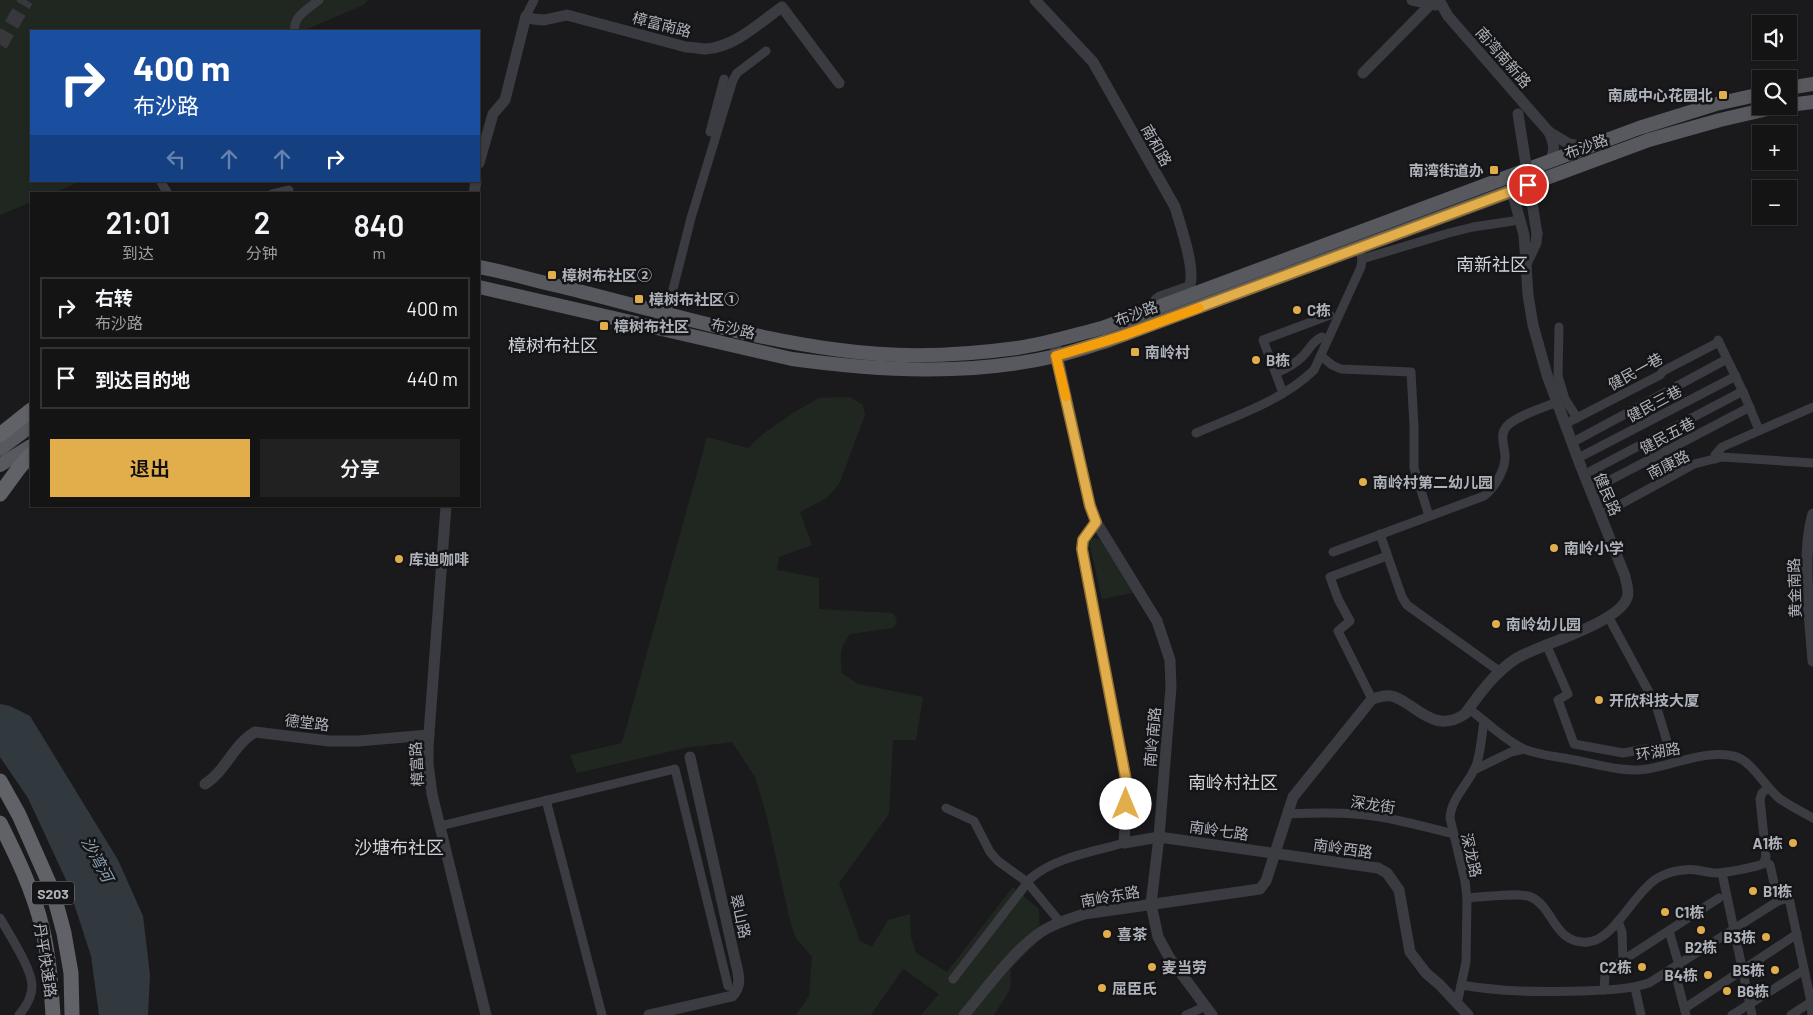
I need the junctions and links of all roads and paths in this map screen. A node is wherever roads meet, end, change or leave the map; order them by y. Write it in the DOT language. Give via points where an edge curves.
graph roads {
  1 [pos="319,0"];
  2 [pos="526,0"];
  3 [pos="534,0"];
  4 [pos="1035,0"];
  5 [pos="1412,0"];
  6 [pos="1437,3"];
  7 [pos="527,12"];
  8 [pos="295,30"];
  9 [pos="766,51"];
  10 [pos="1363,73"];
  11 [pos="724,79"];
  12 [pos="839,83"];
  13 [pos="1813,84"];
  14 [pos="1797,87"];
  15 [pos="1752,96"];
  16 [pos="1519,98"];
  17 [pos="1813,102"];
  18 [pos="1797,104"];
  19 [pos="1752,113"];
  20 [pos="1549,132"];
  21 [pos="1589,146"];
  22 [pos="480,154"];
  23 [pos="1549,162"];
  24 [pos="289,190"];
  25 [pos="1512,191"];
  26 [pos="280,192"];
  27 [pos="1520,220"];
  28 [pos="1361,254"];
  29 [pos="1526,264"];
  30 [pos="480,267"];
  31 [pos="480,287"];
  32 [pos="1157,308"];
  33 [pos="664,313"];
  34 [pos="1330,315"];
  35 [pos="1558,327"];
  36 [pos="1322,337"];
  37 [pos="1054,340"];
  38 [pos="1299,348"];
  39 [pos="1056,356"];
  40 [pos="1322,356"];
  41 [pos="1302,357"];
  42 [pos="1728,359"];
  43 [pos="1276,373"];
  44 [pos="1736,376"];
  45 [pos="1743,391"];
  46 [pos="1283,393"];
  47 [pos="1557,402"];
  48 [pos="1750,407"];
  49 [pos="1813,407"];
  50 [pos="30,411"];
  51 [pos="1577,418"];
  52 [pos="1565,424"];
  53 [pos="30,427"];
  54 [pos="1759,430"];
  55 [pos="1196,433"];
  56 [pos="0,435"];
  57 [pos="1578,440"];
  58 [pos="30,447"];
  59 [pos="0,449"];
  60 [pos="30,455"];
  61 [pos="1584,455"];
  62 [pos="1715,459"];
  63 [pos="1813,463"];
  64 [pos="0,465"];
  65 [pos="1591,471"];
  66 [pos="1597,487"];
  67 [pos="3,489"];
  68 [pos="446,507"];
  69 [pos="1813,514"];
  70 [pos="1601,515"];
  71 [pos="1429,516"];
  72 [pos="1096,522"];
  73 [pos="1380,534"];
  74 [pos="1333,552"];
  75 [pos="1387,556"];
  76 [pos="1609,618"];
  77 [pos="1546,644"];
  78 [pos="1813,661"];
  79 [pos="1499,672"];
  80 [pos="1372,699"];
  81 [pos="1469,709"];
  82 [pos="1484,720"];
  83 [pos="429,736"];
  84 [pos="1524,749"];
  85 [pos="690,757"];
  86 [pos="1474,770"];
  87 [pos="0,782"];
  88 [pos="205,784"];
  89 [pos="1768,788"];
  90 [pos="546,800"];
  91 [pos="946,808"];
  92 [pos="1287,814"];
  93 [pos="1813,818"];
  94 [pos="0,823"];
  95 [pos="440,826"];
  96 [pos="1454,834"];
  97 [pos="1159,837"];
  98 [pos="1124,843"];
  99 [pos="1275,854"];
  100 [pos="1765,861"];
  101 [pos="1722,873"];
  102 [pos="1027,882"];
  103 [pos="1467,898"];
  104 [pos="1719,898"];
  105 [pos="1778,902"];
  106 [pos="1151,904"];
  107 [pos="0,918"];
  108 [pos="1618,921"];
  109 [pos="1060,922"];
  110 [pos="1669,930"];
  111 [pos="1734,930"];
  112 [pos="1797,934"];
  113 [pos="1623,961"];
  114 [pos="1677,966"];
  115 [pos="1742,970"];
  116 [pos="1804,970"];
  117 [pos="953,979"];
  118 [pos="1461,985"];
  119 [pos="728,986"];
  120 [pos="1635,988"];
  121 [pos="1604,990"];
  122 [pos="1811,1002"];
  123 [pos="1457,1004"];
  124 [pos="1750,1004"];
  125 [pos="1209,1011"];
  126 [pos="1686,1011"];
  127 [pos="19,1015"];
  128 [pos="51,1015"];
  129 [pos="72,1015"];
  130 [pos="486,1015"];
  131 [pos="602,1015"];
  132 [pos="649,1015"];
  133 [pos="964,1015"];
  134 [pos="1186,1015"];
  135 [pos="1468,1015"];
  136 [pos="1641,1015"];
  137 [pos="1732,1015"];
  138 [pos="1752,1015"];
  139 [pos="1791,1015"];
  140 [pos="1812,1015"];
  1 -- 8 [label="street" via="296,21"];
  2 -- 7 [label="street"];
  3 -- 7 [label="street"];
  4 -- 32 [label="street, 南和路" via="1093,62 1175,207 1192,273 1191,282 1188,288 1156,300"];
  5 -- 6 [label="street"];
  6 -- 10 [label="street"];
  6 -- 16 [label="street, 南湾南新路"];
  7 -- 12 [label="street, 樟富南路" via="544,20 567,15 686,47 705,49 728,44 782,6"];
  7 -- 22 [label="street" via="505,100 493,114"];
  9 -- 33 [label="street" via="737,73 733,80"];
  11 -- 33 [label="street"];
  13 -- 14 [label="main road"];
  15 -- 21 [label="main road, 布沙路" via="1656,122"];
  16 -- 20 [label="street, 南湾南新路"];
  16 -- 29 [label="street, 健民路, bridge" via="1518,114 1537,234 1535,247"];
  17 -- 18 [label="main road"];
  19 -- 25 [label="main road, 布沙路" via="1649,140"];
  20 -- 21 [label="street, 南湾南新路" via="1569,144"];
  20 -- 23 [label="street" via="1554,149"];
  21 -- 23 [label="main road, 布沙路"];
  23 -- 32 [label="main road, 布沙路"];
  24 -- 26 [label="street"];
  25 -- 27 [label="street"];
  25 -- 28 [label="main road, 布沙路"];
  27 -- 28 [label="street"];
  27 -- 29 [label="street"];
  28 -- 39 [label="main road, 布沙路"];
  28 -- 40 [label="street" via="1361,267"];
  29 -- 47 [label="street, 健民路" via="1533,325"];
  30 -- 33 [label="main road, 布沙路"];
  31 -- 39 [label="main road, 布沙路" via="792,359 838,366 931,370"];
  32 -- 37 [label="main road, 布沙路" via="1102,328"];
  33 -- 37 [label="main road, 布沙路" via="798,344 883,354 977,352 1019,348"];
  34 -- 43 [label="street" via="1319,316 1263,340"];
  35 -- 51 [label="street" via="1563,341 1558,376 1560,386"];
  36 -- 41 [label="street" via="1315,340"];
  37 -- 39 [label="street, 南岭南路"];
  38 -- 41 [label="street"];
  39 -- 72 [label="street, 南岭南路"];
  40 -- 46 [label="street" via="1302,382"];
  40 -- 71 [label="street" via="1341,369 1410,372 1414,468"];
  41 -- 43 [label="street"];
  42 -- 44 [label="street"];
  42 -- 51 [label="street, 健民一巷" via="1718,341"];
  42 -- 57 [label="street"];
  43 -- 46 [label="street"];
  44 -- 45 [label="street"];
  44 -- 61 [label="street, 健民三巷"];
  45 -- 48 [label="street"];
  45 -- 65 [label="street"];
  46 -- 55 [label="street"];
  47 -- 52 [label="street, 健民路"];
  47 -- 71 [label="street" via="1507,426 1502,440 1505,464 1492,490"];
  48 -- 54 [label="street"];
  48 -- 66 [label="street, 健民五巷"];
  49 -- 54 [label="street"];
  50 -- 56 [label="highway"];
  51 -- 52 [label="street, 健民一巷"];
  52 -- 70 [label="street, 健民路"];
  53 -- 59 [label="main road"];
  54 -- 62 [label="street" via="1722,447"];
  58 -- 64 [label="main road"];
  60 -- 67 [label="highway"];
  62 -- 63 [label="street, 南康路"];
  62 -- 70 [label="street, 南康路" via="1694,464"];
  68 -- 83 [label="street, 樟富路"];
  69 -- 78 [label="street, 黄金南路" via="1808,549"];
  70 -- 76 [label="street, 健民路" via="1628,590 1623,606"];
  71 -- 73 [label="street"];
  72 -- 97 [label="street, 南岭南路" via="1158,621 1170,660 1171,687"];
  72 -- 98 [label="street" via="1083,540 1082,549 1127,785"];
  73 -- 74 [label="street"];
  73 -- 75 [label="street"];
  75 -- 79 [label="street" via="1406,605"];
  75 -- 80 [label="street" via="1330,577 1350,621 1338,631"];
  76 -- 77 [label="street, 健民路"];
  76 -- 77 [label="street" via="1656,705 1668,745 1623,753 1574,744 1558,700 1568,694"];
  77 -- 79 [label="street, 健民路" via="1517,658"];
  79 -- 81 [label="street, 健民路"];
  80 -- 81 [label="street, 健民路" via="1394,696 1435,720 1459,718"];
  80 -- 92 [label="street" via="1305,780 1293,797"];
  81 -- 82 [label="street, 环湖路"];
  82 -- 84 [label="street, 环湖路"];
  82 -- 86 [label="street, 深龙路"];
  83 -- 88 [label="street, 德堂路" via="329,741 255,732 241,742 217,774"];
  83 -- 95 [label="street, 樟富路" via="428,764"];
  84 -- 86 [label="street"];
  84 -- 89 [label="street, 环湖路" via="1630,770 1720,754 1747,764"];
  85 -- 132 [label="street, 翠山路" via="739,985 732,996"];
  86 -- 96 [label="street, 深龙路" via="1450,811"];
  87 -- 129 [label="highway, 丹平快速路 / S203" via="19,815 53,892 71,973"];
  89 -- 93 [label="street, 环湖路" via="1781,800"];
  89 -- 100 [label="street" via="1760,799"];
  90 -- 95 [label="street"];
  90 -- 119 [label="street" via="676,769"];
  90 -- 131 [label="street"];
  91 -- 102 [label="street" via="974,822 990,852"];
  92 -- 96 [label="street, 深龙街" via="1355,814"];
  92 -- 99 [label="street"];
  94 -- 128 [label="highway, 丹平快速路 / S203" via="19,860 42,928 50,975"];
  95 -- 130 [label="street, 樟富路"];
  96 -- 103 [label="street, 深龙路"];
  97 -- 98 [label="street, 南岭七路"];
  97 -- 99 [label="street, 南岭七路"];
  97 -- 106 [label="street, 南岭南路"];
  98 -- 102 [label="street" via="1042,869"];
  99 -- 106 [label="street, 南岭东路" via="1266,881 1256,891"];
  99 -- 123 [label="street, 南岭西路" via="1378,868 1387,873 1399,890 1410,952"];
  100 -- 101 [label="street" via="1760,866"];
  100 -- 105 [label="street" via="1770,865"];
  101 -- 108 [label="street" via="1686,870 1659,878 1646,886"];
  101 -- 111 [label="street"];
  102 -- 109 [label="street"];
  102 -- 117 [label="street"];
  103 -- 108 [label="street" via="1529,896 1543,906 1564,934 1581,942 1602,938"];
  103 -- 118 [label="street, 深龙路" via="1466,962"];
  104 -- 110 [label="street"];
  105 -- 111 [label="street"];
  105 -- 112 [label="street" via="1789,898"];
  106 -- 109 [label="street, 南岭东路" via="1084,914"];
  106 -- 125 [label="street, 南岭南路" via="1158,937 1165,950"];
  107 -- 127 [label="street" via="26,966 32,986 28,1004"];
  108 -- 113 [label="street" via="1622,932"];
  109 -- 133 [label="street, 南岭东路" via="1040,932 1020,950"];
  110 -- 113 [label="street"];
  110 -- 114 [label="street"];
  111 -- 114 [label="street"];
  111 -- 115 [label="street"];
  112 -- 115 [label="street"];
  112 -- 116 [label="street"];
  113 -- 121 [label="street" via="1606,974"];
  114 -- 120 [label="street" via="1649,984"];
  114 -- 126 [label="street"];
  115 -- 124 [label="street"];
  115 -- 126 [label="street"];
  116 -- 122 [label="street"];
  116 -- 124 [label="street"];
  118 -- 121 [label="street" via="1529,993"];
  118 -- 123 [label="street, 深龙路"];
  120 -- 121 [label="street"];
  120 -- 136 [label="street"];
  122 -- 139 [label="street"];
  122 -- 140 [label="street"];
  123 -- 135 [label="street, 南岭西路"];
  124 -- 137 [label="street"];
  124 -- 138 [label="street"];
  125 -- 134 [label="street"];
}
